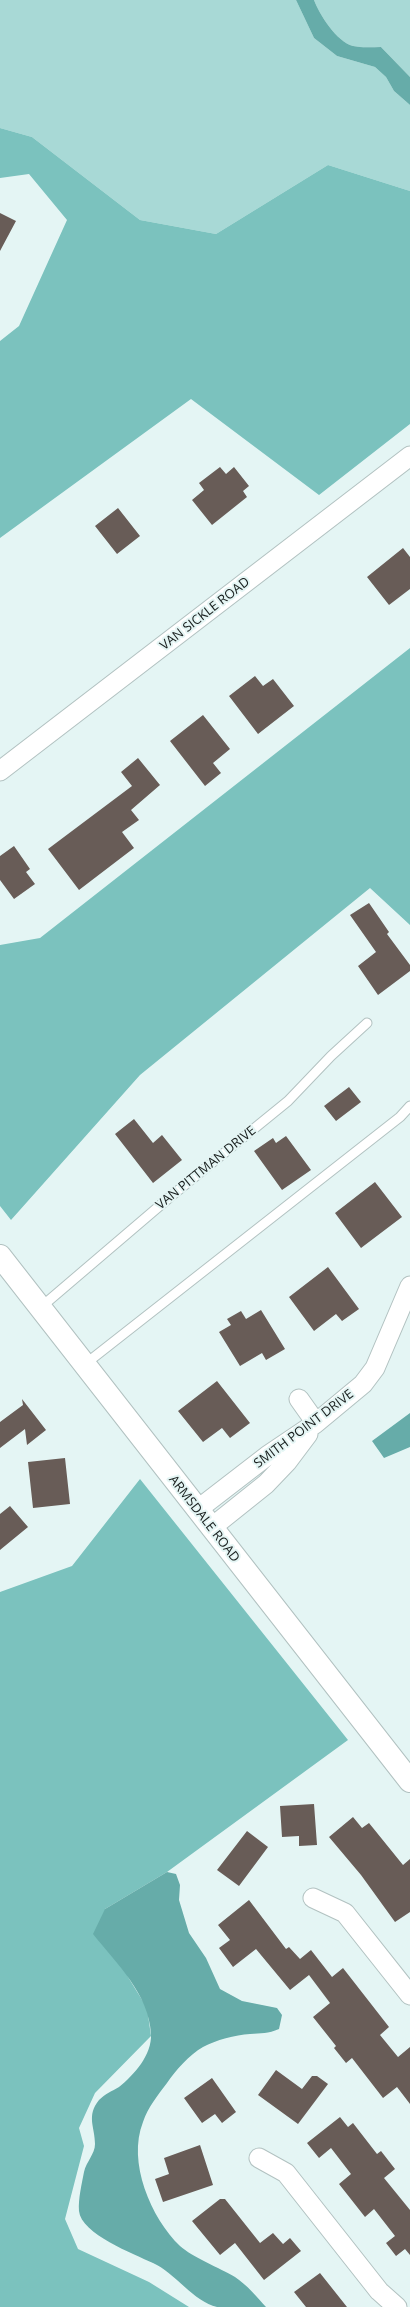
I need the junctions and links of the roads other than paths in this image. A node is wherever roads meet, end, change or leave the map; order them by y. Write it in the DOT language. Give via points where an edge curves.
graph roads {
  1 [pos="410,456"];
  2 [pos="0,771"];
  3 [pos="367,1023"];
  4 [pos="410,1106"];
  5 [pos="0,1256"];
  6 [pos="410,1286"];
  7 [pos="40,1308"];
  8 [pos="84,1365"];
  9 [pos="299,1399"];
  10 [pos="316,1423"];
  11 [pos="197,1510"];
  12 [pos="211,1528"];
  13 [pos="410,1781"];
  14 [pos="313,1898"];
  15 [pos="410,1996"];
  16 [pos="258,2158"];
  17 [pos="397,2307"];
  1 -- 2 [label="street, VAN SICKLE ROAD"];
  3 -- 7 [label="lane, VAN PITTMAN DRIVE" via="330,1056 288,1101"];
  4 -- 8 [label="lane" via="400,1117"];
  5 -- 7 [label="street, ARMSDALE ROAD"];
  6 -- 10 [label="street, SMITH POINT DRIVE" via="375,1368 364,1384"];
  7 -- 8 [label="street, ARMSDALE ROAD"];
  8 -- 11 [label="street, ARMSDALE ROAD"];
  9 -- 10 [label="street"];
  10 -- 11 [label="street, SMITH POINT DRIVE" via="267,1456"];
  10 -- 12 [label="street" via="287,1462 266,1484"];
  11 -- 12 [label="street, ARMSDALE ROAD"];
  12 -- 13 [label="street, ARMSDALE ROAD"];
  14 -- 15 [label="street" via="345,1913"];
  16 -- 17 [label="street" via="286,2173 379,2291"];
}
